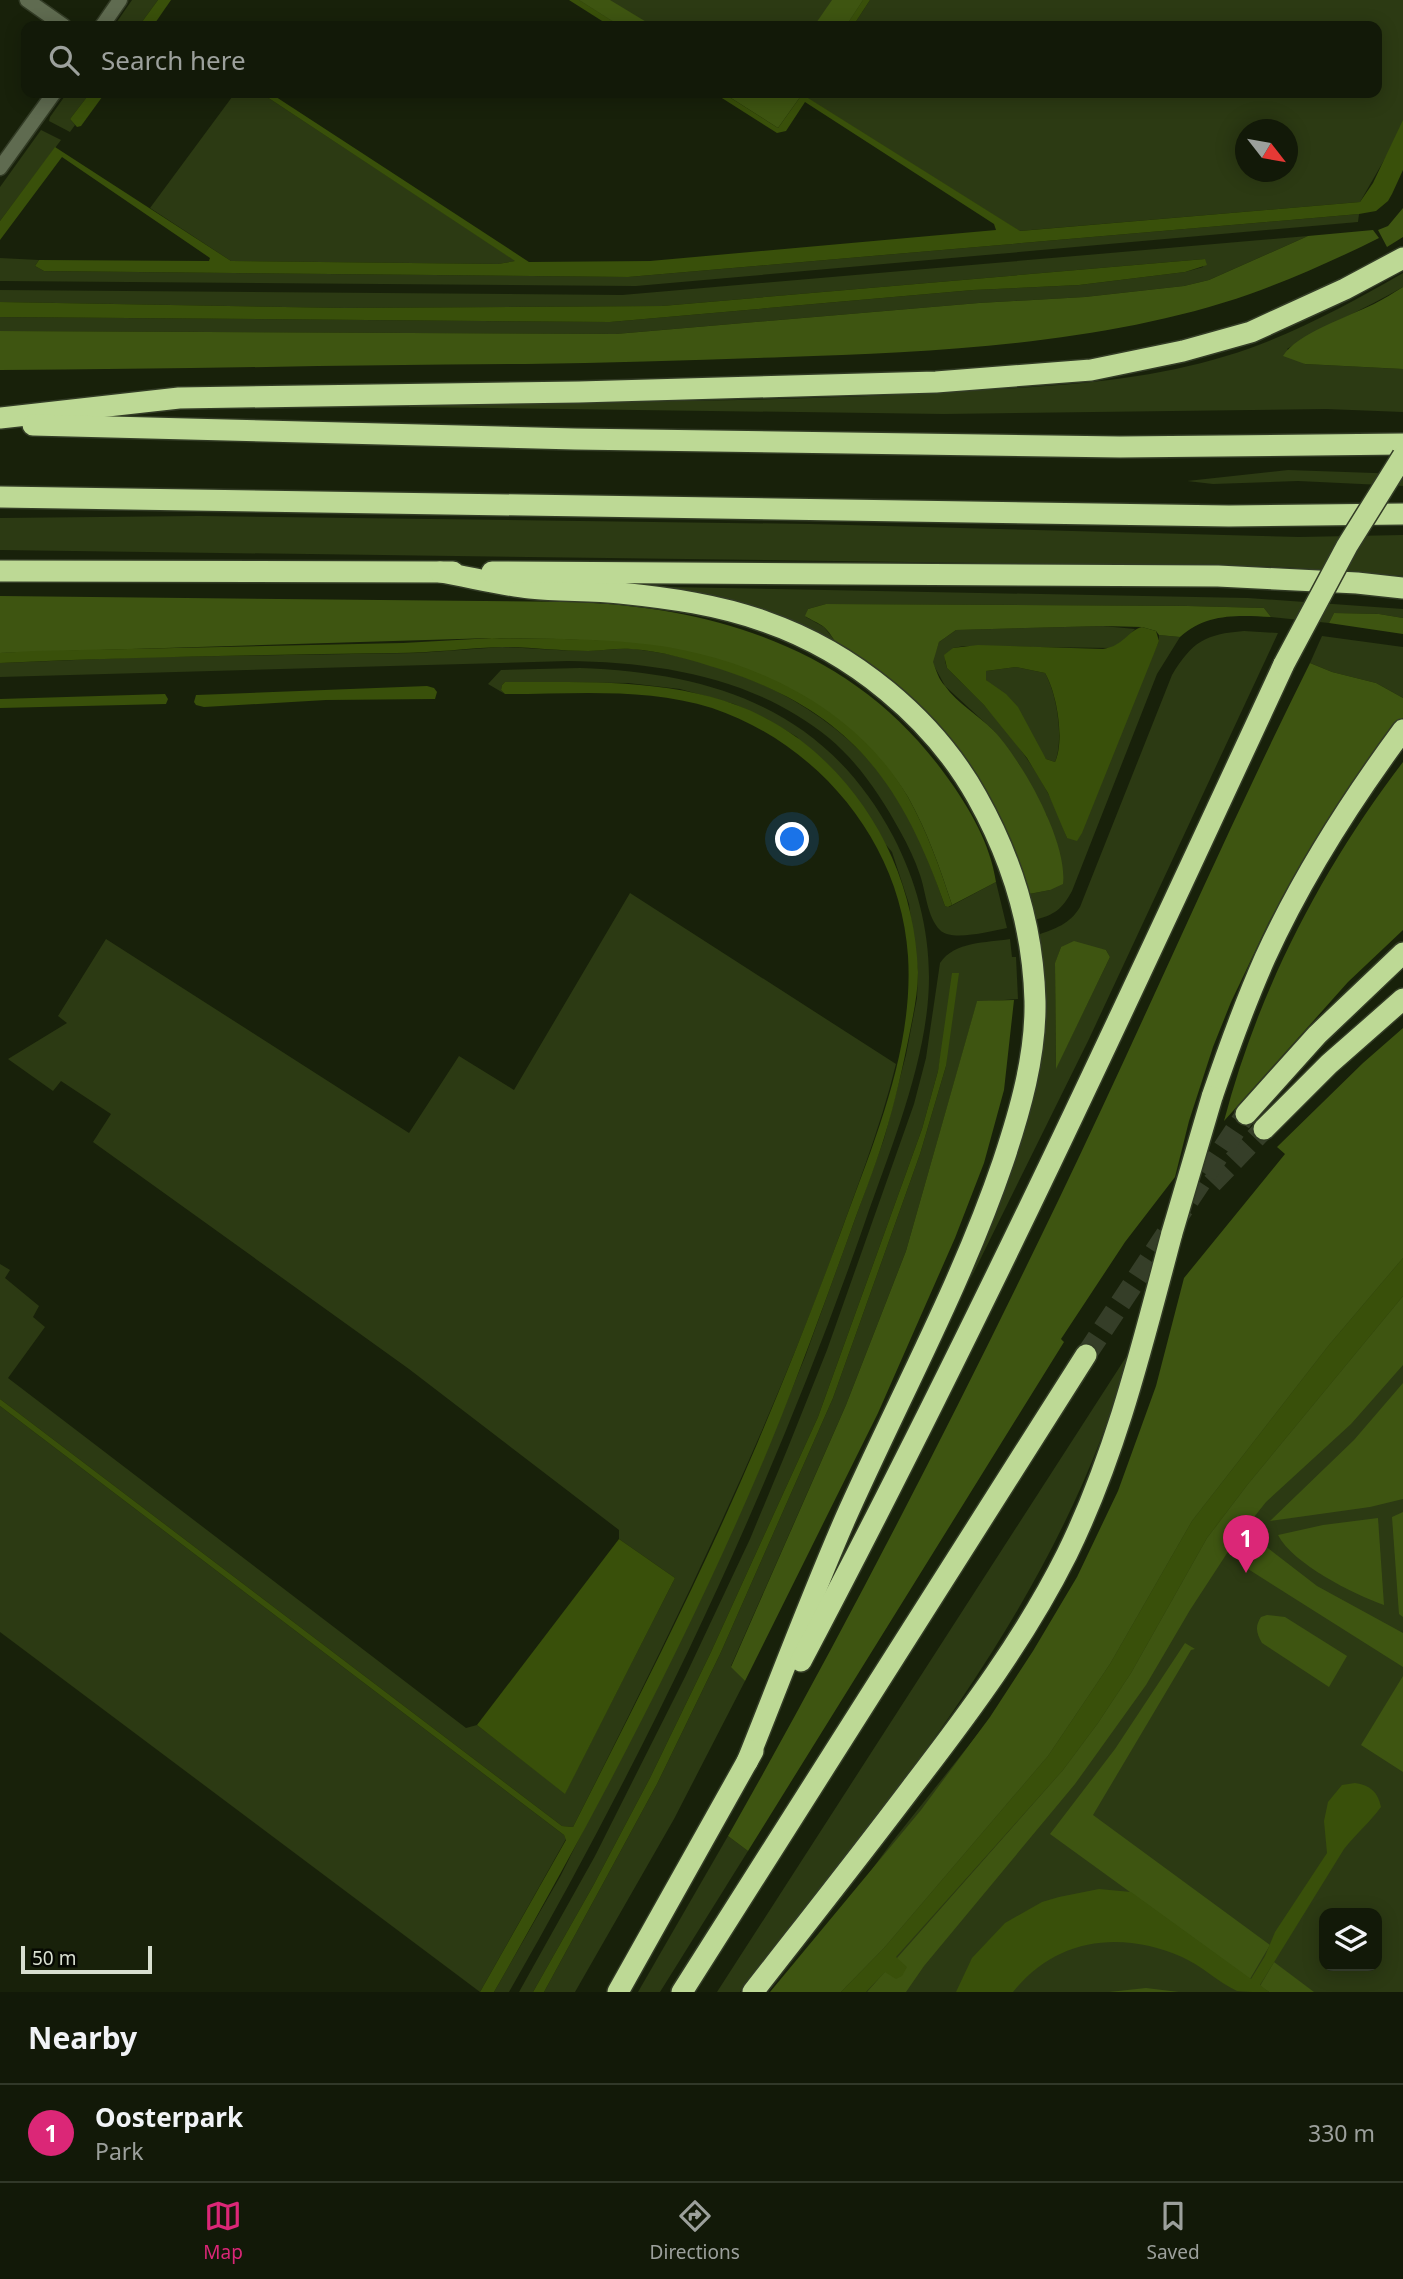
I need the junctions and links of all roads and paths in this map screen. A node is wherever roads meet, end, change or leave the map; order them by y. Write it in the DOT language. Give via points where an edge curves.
graph roads {
  1 [pos="27,0"];
  2 [pos="120,0"];
  3 [pos="57,21"];
  4 [pos="105,21"];
  5 [pos="50,98"];
  6 [pos="0,168"];
  7 [pos="1403,258"];
  8 [pos="0,418"];
  9 [pos="0,425"];
  10 [pos="1403,444"];
  11 [pos="1403,456"];
  12 [pos="0,497"];
  13 [pos="1403,514"];
  14 [pos="0,571"];
  15 [pos="440,572"];
  16 [pos="1403,588"];
  17 [pos="1403,730"];
  18 [pos="1403,953"];
  19 [pos="1403,999"];
  20 [pos="1246,1114"];
  21 [pos="1264,1129"];
  22 [pos="1086,1355"];
  23 [pos="747,1762"];
  24 [pos="618,1992"];
  25 [pos="682,1992"];
  26 [pos="753,1992"];
  1 -- 3 [label="street"];
  2 -- 4 [label="street"];
  5 -- 6 [label="street"];
  7 -- 8 [label="highway" via="1251,332 1091,370 936,382 179,398"];
  9 -- 10 [label="highway" via="1092,447"];
  11 -- 23 [label="highway, bridge" via="1347,546 1284,664 1084,1095 892,1490"];
  12 -- 13 [label="highway" via="1229,516"];
  14 -- 15 [label="highway"];
  15 -- 16 [label="highway" via="1219,576"];
  15 -- 23 [label="highway" via="528,588 620,593 711,606 768,622 830,653 878,684 947,752 999,836 1024,914 1035,1004 1018,1118 972,1245 846,1517"];
  17 -- 26 [label="highway, bridge" via="1321,852 1266,956 1236,1028 1172,1233 1133,1382 1097,1487 1067,1555 973,1708"];
  18 -- 20 [label="highway" via="1317,1035"];
  19 -- 21 [label="highway"];
  22 -- 25 [label="highway"];
  23 -- 24 [label="highway"];
}
